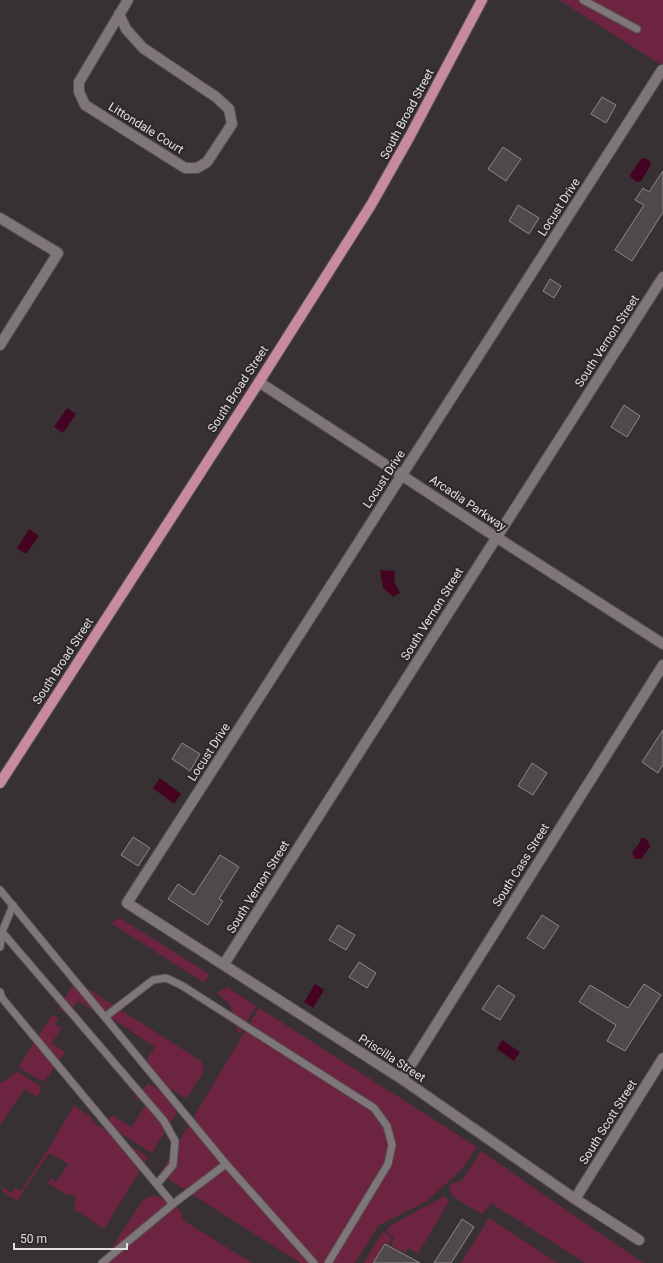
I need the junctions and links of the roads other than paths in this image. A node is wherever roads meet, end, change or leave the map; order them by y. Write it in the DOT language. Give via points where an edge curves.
graph roads {
  1 [pos="128,0"];
  2 [pos="482,0"];
  3 [pos="583,0"];
  4 [pos="119,14"];
  5 [pos="636,29"];
  6 [pos="662,70"];
  7 [pos="0,218"];
  8 [pos="663,277"];
  9 [pos="0,345"];
  10 [pos="259,382"];
  11 [pos="402,475"];
  12 [pos="496,537"];
  13 [pos="663,644"];
  14 [pos="663,665"];
  15 [pos="0,783"];
  16 [pos="0,890"];
  17 [pos="127,903"];
  18 [pos="13,905"];
  19 [pos="2,932"];
  20 [pos="0,947"];
  21 [pos="224,964"];
  22 [pos="0,992"];
  23 [pos="105,1017"];
  24 [pos="663,1058"];
  25 [pos="402,1079"];
  26 [pos="226,1164"];
  27 [pos="157,1184"];
  28 [pos="575,1199"];
  29 [pos="173,1204"];
  30 [pos="639,1240"];
  31 [pos="102,1263"];
  32 [pos="314,1263"];
  33 [pos="328,1263"];
  1 -- 4 [label="street, Littondale Court"];
  2 -- 10 [label="main road, South Broad Street" via="371,205"];
  3 -- 5 [label="lane"];
  4 -- 4 [label="street, Littondale Court" via="79,82 79,92 85,105 185,168 197,168 207,162 232,124 229,109 216,97 143,48 126,29"];
  6 -- 11 [label="street, Locust Drive"];
  7 -- 9 [label="street" via="58,252"];
  8 -- 12 [label="street, South Vernon Street"];
  10 -- 11 [label="street, Arcadia Parkway"];
  10 -- 15 [label="main road, South Broad Street"];
  11 -- 12 [label="street, Arcadia Parkway"];
  11 -- 17 [label="street, Locust Drive"];
  12 -- 13 [label="street, Arcadia Parkway"];
  12 -- 21 [label="street, South Vernon Street"];
  14 -- 25 [label="street, South Cass Street"];
  16 -- 18 [label="lane"];
  17 -- 21 [label="street, Priscilla Street"];
  18 -- 19 [label="lane"];
  18 -- 23 [label="lane"];
  19 -- 20 [label="lane"];
  19 -- 27 [label="lane" via="164,1121 176,1142 173,1165"];
  21 -- 25 [label="street, Priscilla Street"];
  22 -- 27 [label="lane" via="2,998"];
  23 -- 26 [label="lane"];
  23 -- 33 [label="lane" via="152,980 166,978 181,985 374,1108 387,1126 392,1145 388,1164"];
  24 -- 28 [label="street, South Scott Street"];
  25 -- 28 [label="street, Priscilla Street"];
  26 -- 29 [label="lane"];
  26 -- 32 [label="lane"];
  27 -- 29 [label="lane"];
  28 -- 30 [label="street, Priscilla Street"];
  29 -- 31 [label="lane"];
}
